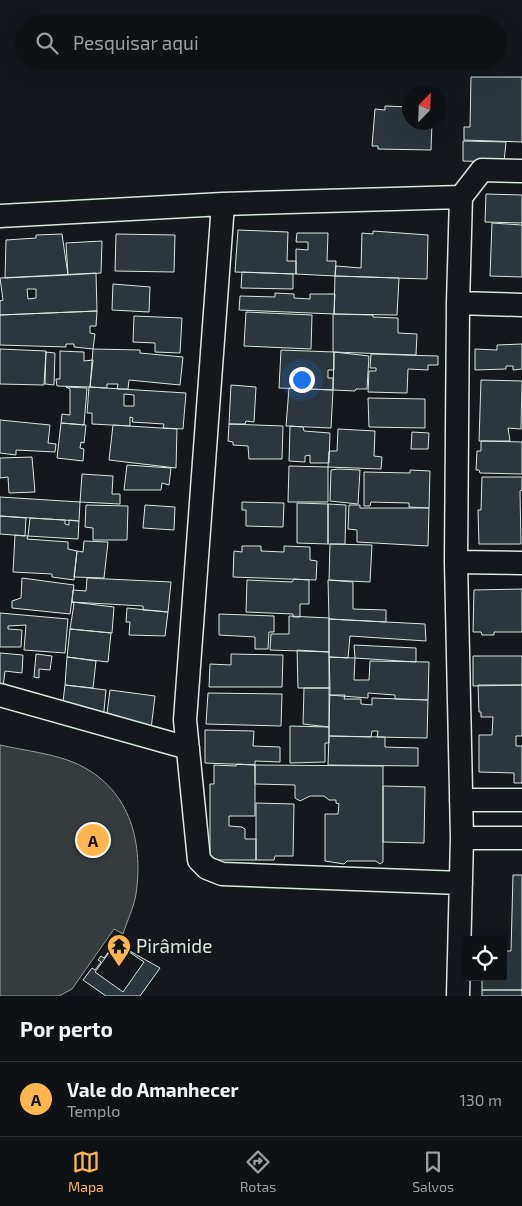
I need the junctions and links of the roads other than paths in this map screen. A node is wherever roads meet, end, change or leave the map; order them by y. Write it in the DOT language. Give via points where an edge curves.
graph roads {
  1 [pos="522,171"];
  2 [pos="462,197"];
  3 [pos="223,204"];
  4 [pos="0,216"];
  5 [pos="458,303"];
  6 [pos="522,305"];
  7 [pos="456,562"];
  8 [pos="522,563"];
  9 [pos="0,695"];
  10 [pos="188,748"];
  11 [pos="461,800"];
  12 [pos="522,800"];
  13 [pos="462,838"];
  14 [pos="522,838"];
  15 [pos="461,883"];
  16 [pos="458,996"];
  1 -- 2 [label="street" via="482,170"];
  2 -- 3 [label="street"];
  2 -- 5 [label="street"];
  3 -- 4 [label="street"];
  3 -- 10 [label="street" via="185,720"];
  5 -- 6 [label="street"];
  5 -- 7 [label="street"];
  7 -- 8 [label="street"];
  7 -- 11 [label="street"];
  9 -- 10 [label="street"];
  10 -- 15 [label="street" via="199,860 207,868 222,874"];
  11 -- 12 [label="street"];
  11 -- 13 [label="street"];
  13 -- 14 [label="street"];
  13 -- 15 [label="street"];
  15 -- 16 [label="street"];
}
